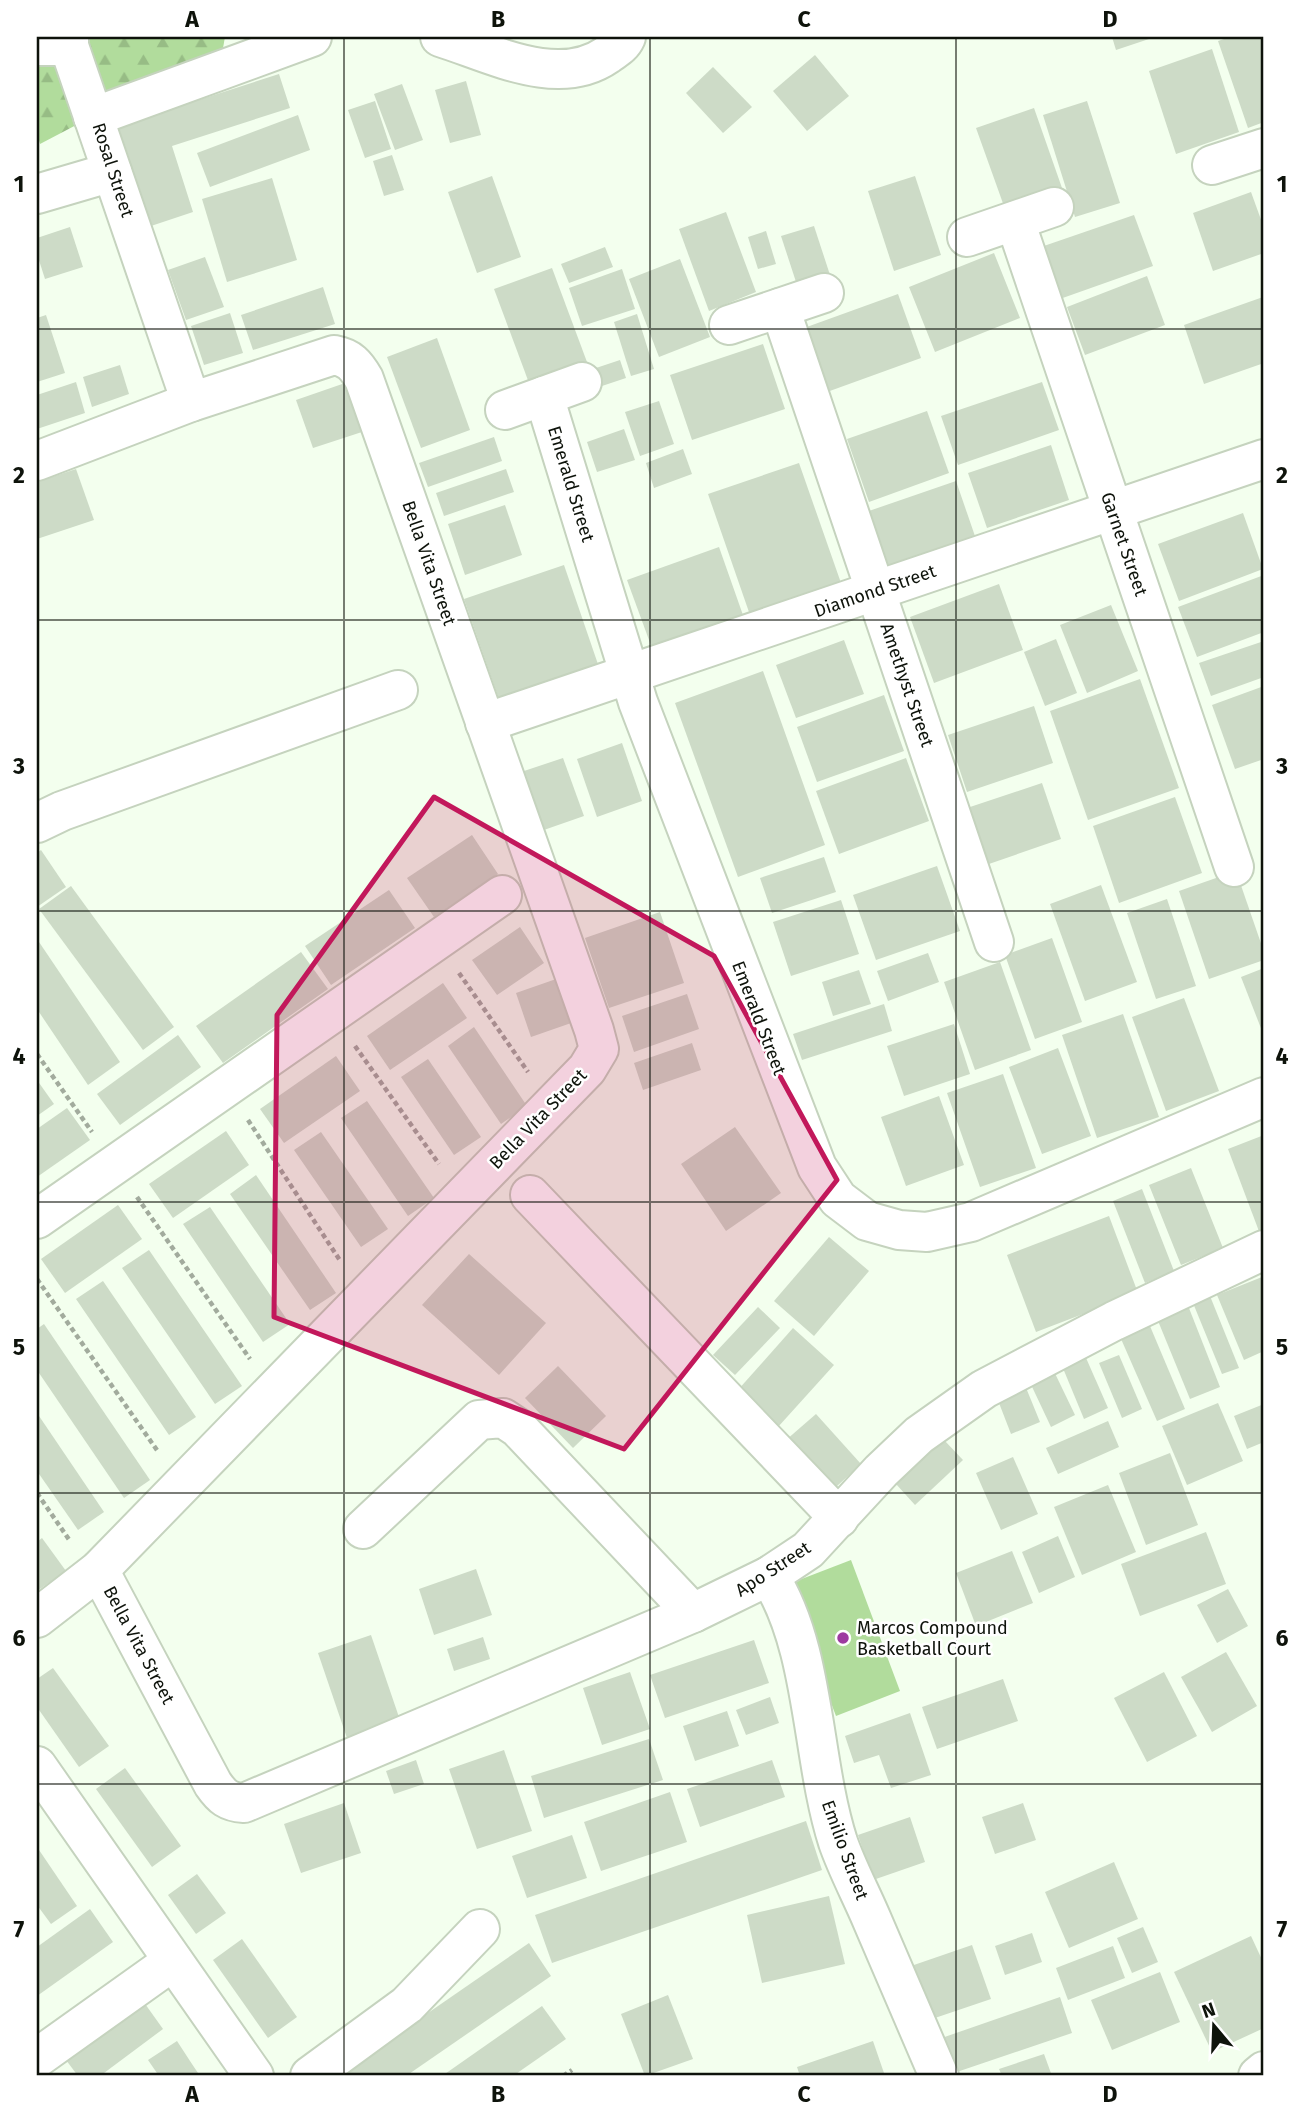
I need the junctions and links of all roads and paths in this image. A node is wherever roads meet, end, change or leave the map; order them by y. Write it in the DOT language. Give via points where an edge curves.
graph roads {
  1 [pos="312,37"];
  2 [pos="440,37"];
  3 [pos="626,37"];
  4 [pos="58,43"];
  5 [pos="93,117"];
  6 [pos="1261,159"];
  7 [pos="1212,165"];
  8 [pos="112,172"];
  9 [pos="37,194"];
  10 [pos="1054,207"];
  11 [pos="1015,220"];
  12 [pos="967,236"];
  13 [pos="824,293"];
  14 [pos="779,308"];
  15 [pos="729,325"];
  16 [pos="582,382"];
  17 [pos="544,396"];
  18 [pos="178,408"];
  19 [pos="505,410"];
  20 [pos="1264,459"];
  21 [pos="37,461"];
  22 [pos="1113,510"];
  23 [pos="875,591"];
  24 [pos="629,676"];
  25 [pos="398,690"];
  26 [pos="485,723"];
  27 [pos="37,823"];
  28 [pos="1234,867"];
  29 [pos="502,895"];
  30 [pos="436,941"];
  31 [pos="994,942"];
  32 [pos="332,1014"];
  33 [pos="37,1054"];
  34 [pos="534,1080"];
  35 [pos="226,1087"];
  36 [pos="1264,1097"];
  37 [pos="115,1165"];
  38 [pos="443,1170"];
  39 [pos="530,1195"];
  40 [pos="37,1219"];
  41 [pos="1264,1250"];
  42 [pos="345,1268"];
  43 [pos="37,1279"];
  44 [pos="257,1368"];
  45 [pos="164,1460"];
  46 [pos="37,1493"];
  47 [pos="839,1518"];
  48 [pos="363,1529"];
  49 [pos="72,1544"];
  50 [pos="99,1570"];
  51 [pos="769,1576"];
  52 [pos="693,1613"];
  53 [pos="37,1619"];
  54 [pos="37,1766"];
  55 [pos="231,1802"];
  56 [pos="481,1929"];
  57 [pos="173,1961"];
  58 [pos="37,2058"];
  59 [pos="572,2070"];
  60 [pos="1264,2071"];
  61 [pos="254,2076"];
  62 [pos="310,2076"];
  63 [pos="563,2076"];
  64 [pos="939,2076"];
  65 [pos="1258,2076"];
  1 -- 5 [label="street, Rosal Street"];
  2 -- 3 [label="street" via="522,64 559,70 591,66"];
  4 -- 5 [label="street"];
  5 -- 8 [label="street, Rosal Street"];
  6 -- 7 [label="street"];
  8 -- 9 [label="street"];
  8 -- 18 [label="street, Rosal Street"];
  10 -- 11 [label="street"];
  11 -- 12 [label="street"];
  11 -- 22 [label="street, Garnet Street"];
  13 -- 14 [label="street"];
  14 -- 15 [label="street"];
  14 -- 23 [label="street, Amethyst Street"];
  16 -- 17 [label="street"];
  17 -- 19 [label="street"];
  17 -- 24 [label="street, Emerald Street"];
  18 -- 21 [label="street, Bella Vita Street"];
  18 -- 26 [label="street, Bella Vita Street" via="334,355 357,366"];
  20 -- 22 [label="street, Diamond Street"];
  22 -- 23 [label="street, Diamond Street"];
  22 -- 28 [label="street, Garnet Street"];
  23 -- 24 [label="street, Diamond Street"];
  23 -- 31 [label="street, Amethyst Street"];
  24 -- 26 [label="street, Diamond Street"];
  24 -- 36 [label="street, Emerald Street" via="817,1167 838,1199 867,1221 927,1232 971,1222"];
  25 -- 27 [label="street"];
  26 -- 50 [label="street, Bella Vita Street" via="599,1049 587,1069"];
  29 -- 30 [label="street"];
  30 -- 32 [label="street"];
  30 -- 34 [label="path"];
  32 -- 35 [label="street"];
  32 -- 38 [label="path"];
  33 -- 37 [label="path"];
  35 -- 37 [label="street"];
  35 -- 42 [label="path"];
  37 -- 40 [label="street"];
  37 -- 44 [label="path"];
  39 -- 47 [label="street"];
  41 -- 47 [label="street, Apo Street" via="984,1389 919,1435"];
  43 -- 45 [label="path"];
  46 -- 49 [label="path"];
  47 -- 51 [label="street, Apo Street" via="808,1550"];
  48 -- 52 [label="street" via="479,1420 503,1418 518,1427"];
  50 -- 53 [label="street"];
  50 -- 55 [label="street, Bella Vita Street" via="213,1784"];
  51 -- 52 [label="street, Apo Street"];
  51 -- 64 [label="street, Emilio Street" via="793,1628 824,1792 839,1844"];
  52 -- 55 [label="street, Apo Street" via="260,1797"];
  54 -- 57 [label="street"];
  56 -- 62 [label="street" via="407,2005"];
  57 -- 58 [label="street"];
  57 -- 61 [label="street"];
  59 -- 63 [label="path"];
  60 -- 65 [label="street"];
}
